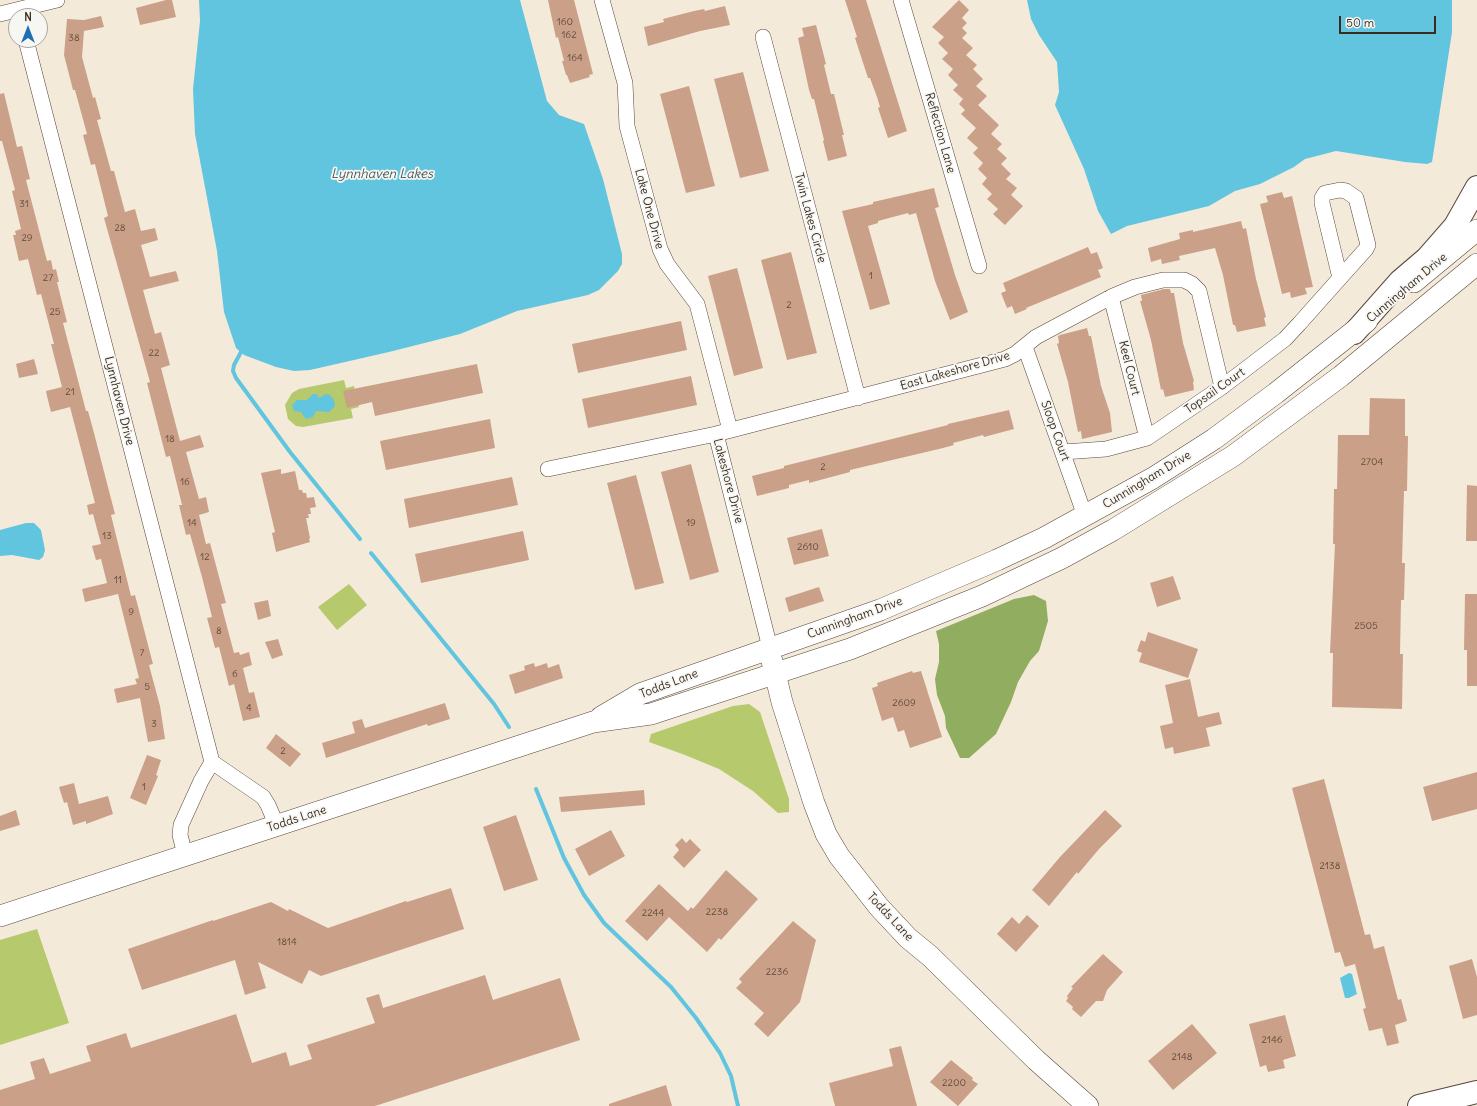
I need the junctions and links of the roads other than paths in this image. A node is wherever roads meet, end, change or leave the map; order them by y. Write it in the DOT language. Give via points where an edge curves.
graph roads {
  1 [pos="57,0"];
  2 [pos="602,0"];
  3 [pos="901,0"];
  4 [pos="18,8"];
  5 [pos="763,37"];
  6 [pos="28,48"];
  7 [pos="1477,187"];
  8 [pos="1477,230"];
  9 [pos="1477,264"];
  10 [pos="979,266"];
  11 [pos="1340,278"];
  12 [pos="1111,297"];
  13 [pos="1354,332"];
  14 [pos="1025,346"];
  15 [pos="1222,387"];
  16 [pos="858,398"];
  17 [pos="723,432"];
  18 [pos="1147,438"];
  19 [pos="1063,452"];
  20 [pos="548,469"];
  21 [pos="1084,516"];
  22 [pos="770,648"];
  23 [pos="775,674"];
  24 [pos="593,722"];
  25 [pos="212,762"];
  26 [pos="276,826"];
  27 [pos="185,855"];
  28 [pos="0,916"];
  29 [pos="1477,1092"];
  30 [pos="1088,1106"];
  31 [pos="1419,1106"];
  1 -- 4 [label="street"];
  2 -- 17 [label="street, Lake One Drive" via="625,83 628,126 660,250 667,264 697,304"];
  3 -- 10 [label="street, Reflection Lane"];
  5 -- 16 [label="street, Twin Lakes Circle"];
  6 -- 25 [label="street, Lynnhaven Drive"];
  7 -- 13 [label="highway" via="1456,226 1427,258 1400,281"];
  8 -- 13 [label="main road, Cunningham Drive"];
  9 -- 23 [label="main road, Cunningham Drive" via="1341,376 1255,441 1113,530 1062,558 982,596 878,639"];
  11 -- 11 [label="street, Topsail Court" via="1368,245 1356,198 1340,190 1325,193 1322,198"];
  11 -- 15 [label="street, Topsail Court" via="1285,339"];
  12 -- 14 [label="street, East Lakeshore Drive" via="1036,337"];
  12 -- 15 [label="street, East Lakeshore Drive" via="1135,287 1163,280 1184,280 1192,284 1199,291"];
  12 -- 18 [label="street, Keel Court"];
  13 -- 21 [label="main road, Cunningham Drive" via="1214,439 1153,478"];
  14 -- 16 [label="street, East Lakeshore Drive" via="1005,359"];
  14 -- 19 [label="street, Sloop Court"];
  15 -- 18 [label="street, Topsail Court"];
  16 -- 17 [label="street, East Lakeshore Drive"];
  17 -- 20 [label="street, Lakeshore Drive"];
  17 -- 22 [label="street, Lakeshore Drive"];
  18 -- 19 [label="street, Topsail Court" via="1106,449"];
  19 -- 21 [label="street, Sloop Court"];
  21 -- 22 [label="main road, Cunningham Drive" via="997,560 926,591 846,623"];
  22 -- 23 [label="main road, Todds Lane"];
  22 -- 24 [label="main road, Todds Lane" via="640,694"];
  23 -- 24 [label="main road, Todds Lane" via="651,714"];
  23 -- 30 [label="main road, Todds Lane" via="814,803 826,834 839,856 879,907 908,938"];
  24 -- 26 [label="main road, Todds Lane"];
  25 -- 26 [label="street" via="263,797"];
  25 -- 27 [label="street" via="182,825 180,835"];
  26 -- 27 [label="main road, Todds Lane"];
  27 -- 28 [label="main road, Todds Lane"];
  29 -- 31 [label="highway"];
}
